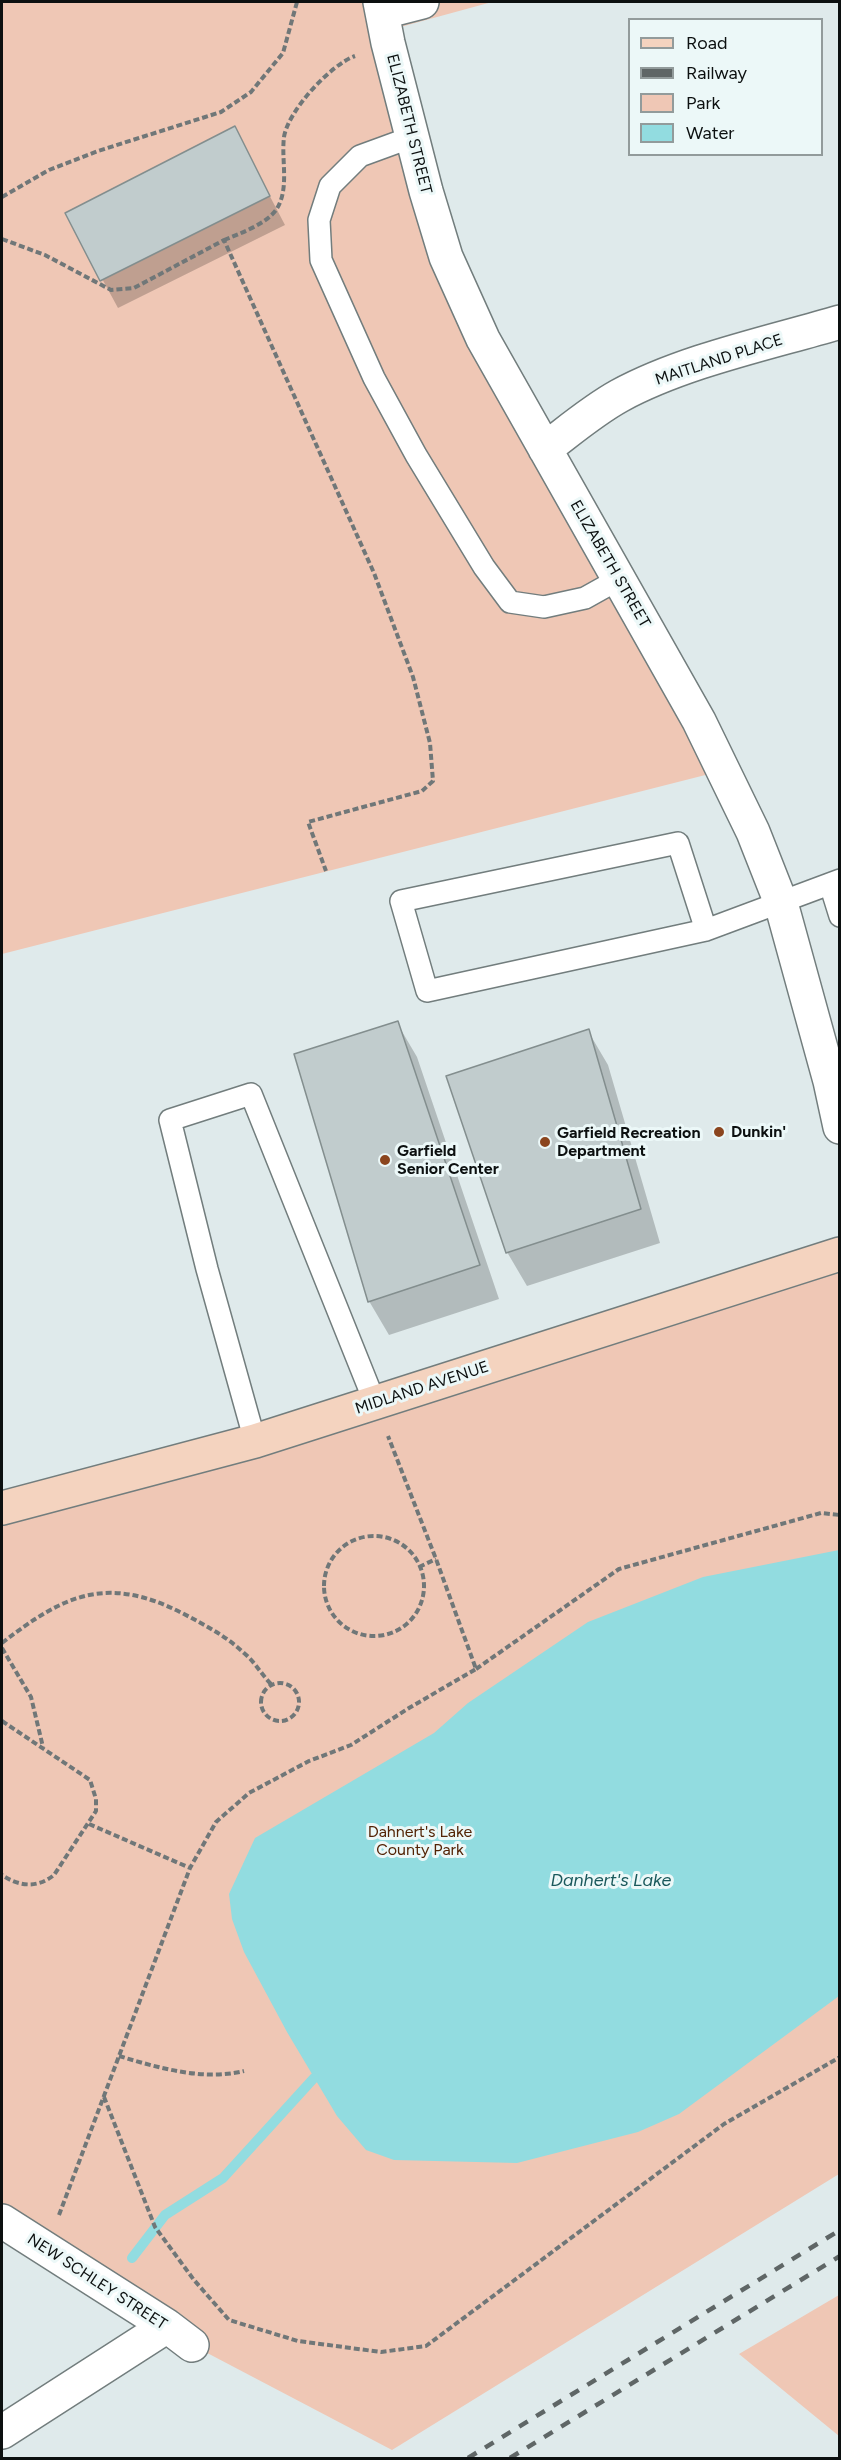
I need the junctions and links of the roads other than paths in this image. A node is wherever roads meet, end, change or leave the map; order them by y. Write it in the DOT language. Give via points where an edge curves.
graph roads {
  1 [pos="422,2"];
  2 [pos="384,19"];
  3 [pos="412,137"];
  4 [pos="840,322"];
  5 [pos="545,449"];
  6 [pos="619,579"];
  7 [pos="835,882"];
  8 [pos="781,903"];
  9 [pos="840,916"];
  10 [pos="706,930"];
  11 [pos="840,1126"];
  12 [pos="840,1254"];
  13 [pos="375,1403"];
  14 [pos="255,1442"];
  15 [pos="2,1509"];
  16 [pos="2,2221"];
  17 [pos="167,2326"];
  18 [pos="192,2345"];
  19 [pos="2,2432"];
  1 -- 2 [label="street"];
  2 -- 3 [label="street, ELIZABETH STREET"];
  3 -- 5 [label="street, ELIZABETH STREET" via="446,258 483,339"];
  3 -- 6 [label="lane" via="360,156 330,186 319,220 321,260 347,321 416,455 484,567 510,602 544,607 585,598"];
  4 -- 5 [label="street, MAITLAND PLACE" via="671,372 619,396"];
  5 -- 6 [label="street, ELIZABETH STREET"];
  6 -- 8 [label="street, ELIZABETH STREET" via="699,721 753,832"];
  7 -- 8 [label="lane"];
  7 -- 9 [label="lane"];
  8 -- 10 [label="lane"];
  8 -- 11 [label="street, ELIZABETH STREET"];
  10 -- 10 [label="lane" via="678,843 401,901 427,991"];
  12 -- 13 [label="street, MIDLAND AVENUE"];
  13 -- 14 [label="street, MIDLAND AVENUE"];
  13 -- 14 [label="lane" via="251,1094 170,1120"];
  14 -- 15 [label="street, MIDLAND AVENUE"];
  16 -- 17 [label="street, NEW SCHLEY STREET"];
  17 -- 18 [label="street, NEW SCHLEY STREET"];
  17 -- 19 [label="street"];
}
